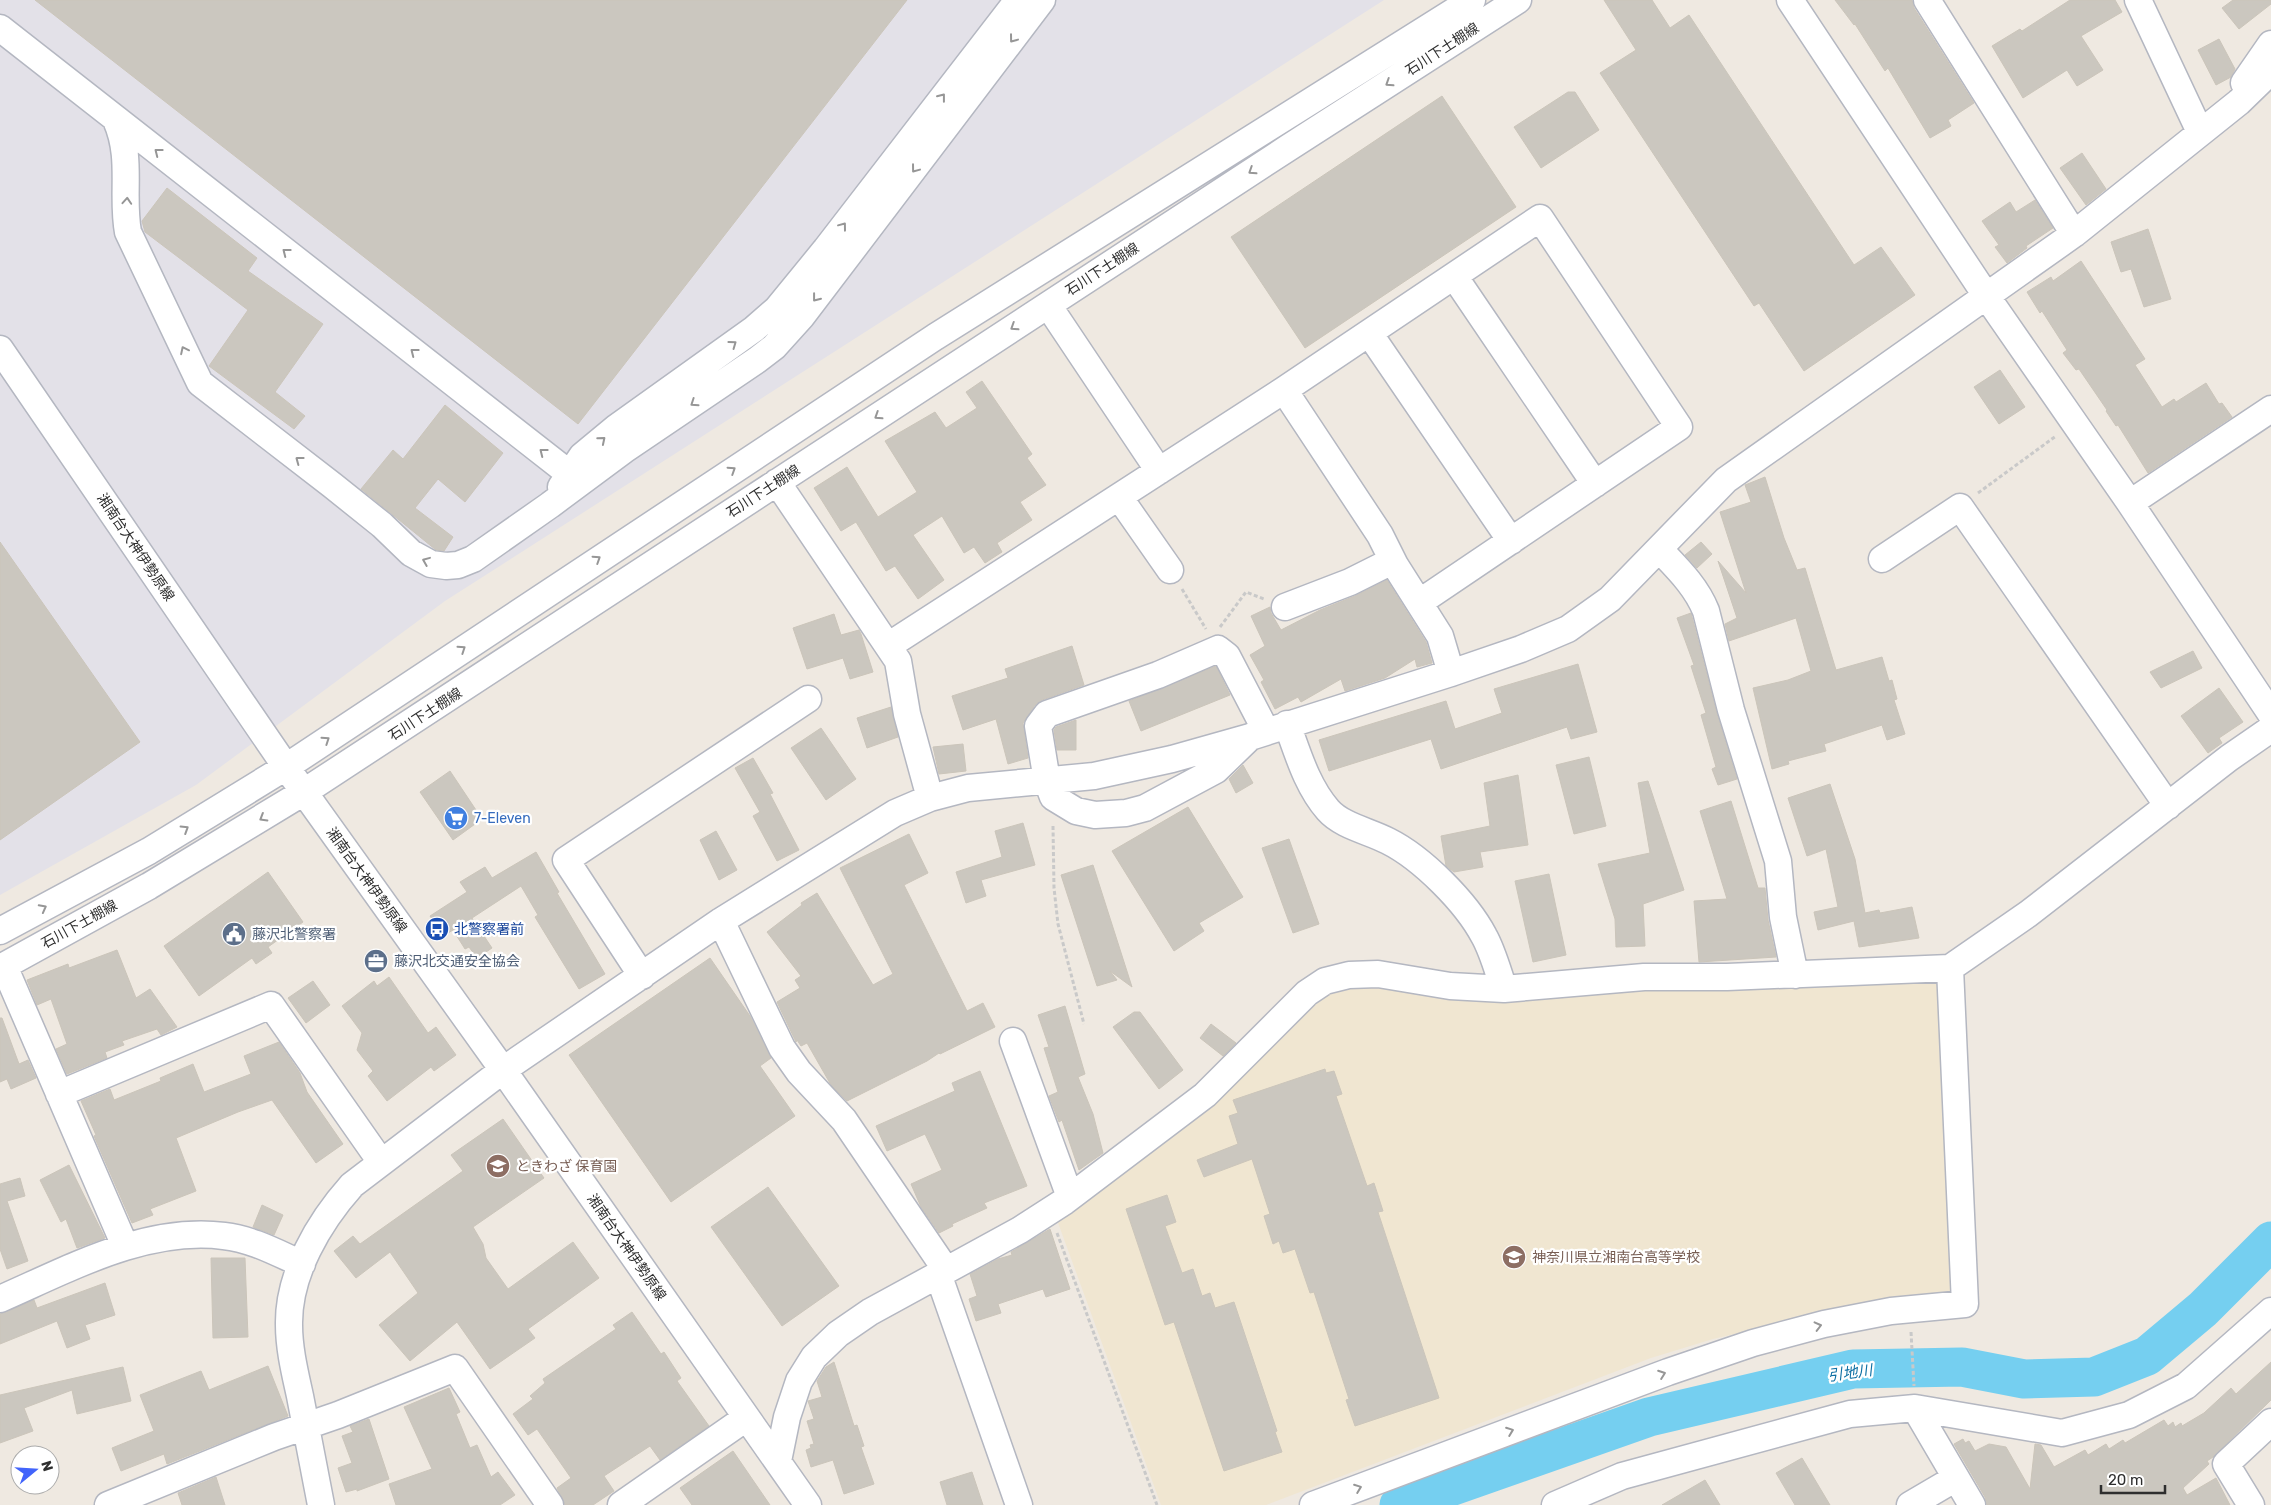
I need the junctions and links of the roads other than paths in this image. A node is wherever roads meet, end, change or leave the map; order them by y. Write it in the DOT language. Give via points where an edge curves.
graph roads {
  1 [pos="1018,0"];
  2 [pos="1042,0"];
  3 [pos="1472,0"];
  4 [pos="1518,0"];
  5 [pos="1790,0"];
  6 [pos="1927,0"];
  7 [pos="2138,0"];
  8 [pos="0,28"];
  9 [pos="2271,44"];
  10 [pos="2271,71"];
  11 [pos="116,120"];
  12 [pos="2210,124"];
  13 [pos="2074,234"];
  14 [pos="1454,276"];
  15 [pos="1987,297"];
  16 [pos="1048,305"];
  17 [pos="1370,333"];
  18 [pos="0,349"];
  19 [pos="1284,390"];
  20 [pos="2271,409"];
  21 [pos="1158,471"];
  22 [pos="575,478"];
  23 [pos="777,482"];
  24 [pos="1595,484"];
  25 [pos="1119,497"];
  26 [pos="2130,503"];
  27 [pos="1511,541"];
  28 [pos="1659,549"];
  29 [pos="1882,559"];
  30 [pos="1395,565"];
  31 [pos="1170,570"];
  32 [pos="1420,602"];
  33 [pos="1285,607"];
  34 [pos="888,646"];
  35 [pos="1451,673"];
  36 [pos="808,699"];
  37 [pos="2271,714"];
  38 [pos="2271,729"];
  39 [pos="1268,731"];
  40 [pos="286,767"];
  41 [pos="1050,789"];
  42 [pos="304,792"];
  43 [pos="930,798"];
  44 [pos="2168,806"];
  45 [pos="721,921"];
  46 [pos="0,931"];
  47 [pos="2,967"];
  48 [pos="1950,968"];
  49 [pos="1795,975"];
  50 [pos="642,976"];
  51 [pos="1504,989"];
  52 [pos="1013,1041"];
  53 [pos="503,1070"];
  54 [pos="59,1094"];
  55 [pos="381,1162"];
  56 [pos="1060,1204"];
  57 [pos="126,1246"];
  58 [pos="302,1264"];
  59 [pos="941,1273"];
  60 [pos="0,1298"];
  61 [pos="2271,1310"];
  62 [pos="1915,1397"];
  63 [pos="746,1418"];
  64 [pos="2271,1422"];
  65 [pos="306,1425"];
  66 [pos="778,1461"];
  67 [pos="1956,1478"];
  68 [pos="108,1505"];
  69 [pos="321,1505"];
  70 [pos="550,1505"];
  71 [pos="621,1505"];
  72 [pos="808,1505"];
  73 [pos="1019,1505"];
  74 [pos="1313,1505"];
  75 [pos="1555,1505"];
  76 [pos="1910,1505"];
  77 [pos="1972,1505"];
  78 [pos="2251,1505"];
  22 -- 1 [label="street, one-way" via="582,456 777,309"];
  2 -- 22 [label="street, one-way" via="790,331 757,360 624,450"];
  40 -- 3 [label="street, 石川下土棚線, one-way" via="935,336"];
  4 -- 16 [label="street, 石川下土棚線, one-way"];
  5 -- 15 [label="street"];
  6 -- 13 [label="street"];
  7 -- 12 [label="street"];
  8 -- 11 [label="street"];
  9 -- 12 [label="street"];
  10 -- 12 [label="street"];
  22 -- 11 [label="street, one-way"];
  22 -- 11 [label="street, one-way" via="550,505 472,559 446,566 431,564 411,553 382,525 200,383 128,232 126,170"];
  12 -- 13 [label="street"];
  13 -- 15 [label="street"];
  14 -- 17 [label="street"];
  14 -- 24 [label="street"];
  14 -- 24 [label="street" via="1540,218 1679,427"];
  15 -- 26 [label="street"];
  15 -- 28 [label="street" via="1726,480"];
  16 -- 21 [label="street"];
  16 -- 23 [label="street, 石川下土棚線, one-way"];
  17 -- 19 [label="street"];
  17 -- 27 [label="street"];
  18 -- 40 [label="street, 湘南台大神伊勢原線"];
  19 -- 21 [label="street"];
  19 -- 30 [label="street" via="1380,535"];
  20 -- 26 [label="street"];
  21 -- 25 [label="street"];
  23 -- 34 [label="street"];
  23 -- 42 [label="street, 石川下土棚線"];
  24 -- 27 [label="street"];
  25 -- 31 [label="street"];
  25 -- 34 [label="street"];
  26 -- 37 [label="street"];
  27 -- 32 [label="street"];
  28 -- 35 [label="street" via="1610,599 1568,629"];
  28 -- 49 [label="street" via="1688,580 1706,611 1731,710 1778,861 1783,917"];
  29 -- 44 [label="street" via="1960,507"];
  30 -- 32 [label="street"];
  30 -- 33 [label="street" via="1386,564"];
  32 -- 35 [label="street" via="1440,636"];
  34 -- 43 [label="street" via="898,662 907,714"];
  35 -- 39 [label="street"];
  36 -- 50 [label="street" via="566,860"];
  38 -- 44 [label="street"];
  39 -- 41 [label="street"];
  39 -- 41 [label="street" via="1216,770 1145,808 1094,815 1076,811"];
  39 -- 41 [label="street" via="1227,656 1218,649 1158,675 1047,714 1038,726"];
  39 -- 51 [label="street" via="1304,770 1329,811 1402,849 1443,885 1485,937"];
  40 -- 42 [label="street, 湘南台大神伊勢原線"];
  46 -- 40 [label="street, 石川下土棚線, one-way" via="149,851"];
  41 -- 43 [label="street" via="968,788"];
  42 -- 47 [label="street, 石川下土棚線, one-way" via="149,886"];
  42 -- 53 [label="street, 湘南台大神伊勢原線"];
  43 -- 45 [label="street" via="895,813"];
  44 -- 48 [label="street" via="2028,914"];
  45 -- 50 [label="street"];
  45 -- 59 [label="street" via="782,1048 799,1072 844,1120"];
  47 -- 54 [label="street"];
  48 -- 49 [label="street"];
  74 -- 48 [label="street, one-way" via="1753,1343 1824,1324 1965,1304"];
  49 -- 51 [label="street" via="1644,978"];
  50 -- 53 [label="street"];
  51 -- 56 [label="street" via="1450,986 1378,974 1349,975 1325,981 1307,993 1205,1095"];
  52 -- 56 [label="street"];
  53 -- 55 [label="street"];
  53 -- 63 [label="street, 湘南台大神伊勢原線"];
  54 -- 55 [label="street" via="271,1005"];
  54 -- 57 [label="street"];
  55 -- 58 [label="street" via="352,1185 334,1206"];
  56 -- 59 [label="street"];
  57 -- 58 [label="street" via="195,1234 225,1236 253,1243"];
  57 -- 60 [label="street"];
  58 -- 65 [label="street" via="292,1298 289,1324 291,1351"];
  59 -- 66 [label="street" via="870,1312 838,1334 814,1357 799,1381"];
  59 -- 73 [label="street" via="942,1285"];
  61 -- 62 [label="street" via="2186,1386 2129,1415 2062,1433"];
  62 -- 67 [label="street"];
  62 -- 75 [label="street" via="1622,1476"];
  63 -- 66 [label="street, 湘南台大神伊勢原線"];
  63 -- 71 [label="street"];
  64 -- 78 [label="street" via="2226,1464"];
  65 -- 68 [label="street"];
  65 -- 69 [label="street"];
  65 -- 70 [label="street" via="338,1416 455,1368"];
  66 -- 72 [label="street, 湘南台大神伊勢原線"];
  67 -- 76 [label="street"];
  67 -- 77 [label="street"];
}
